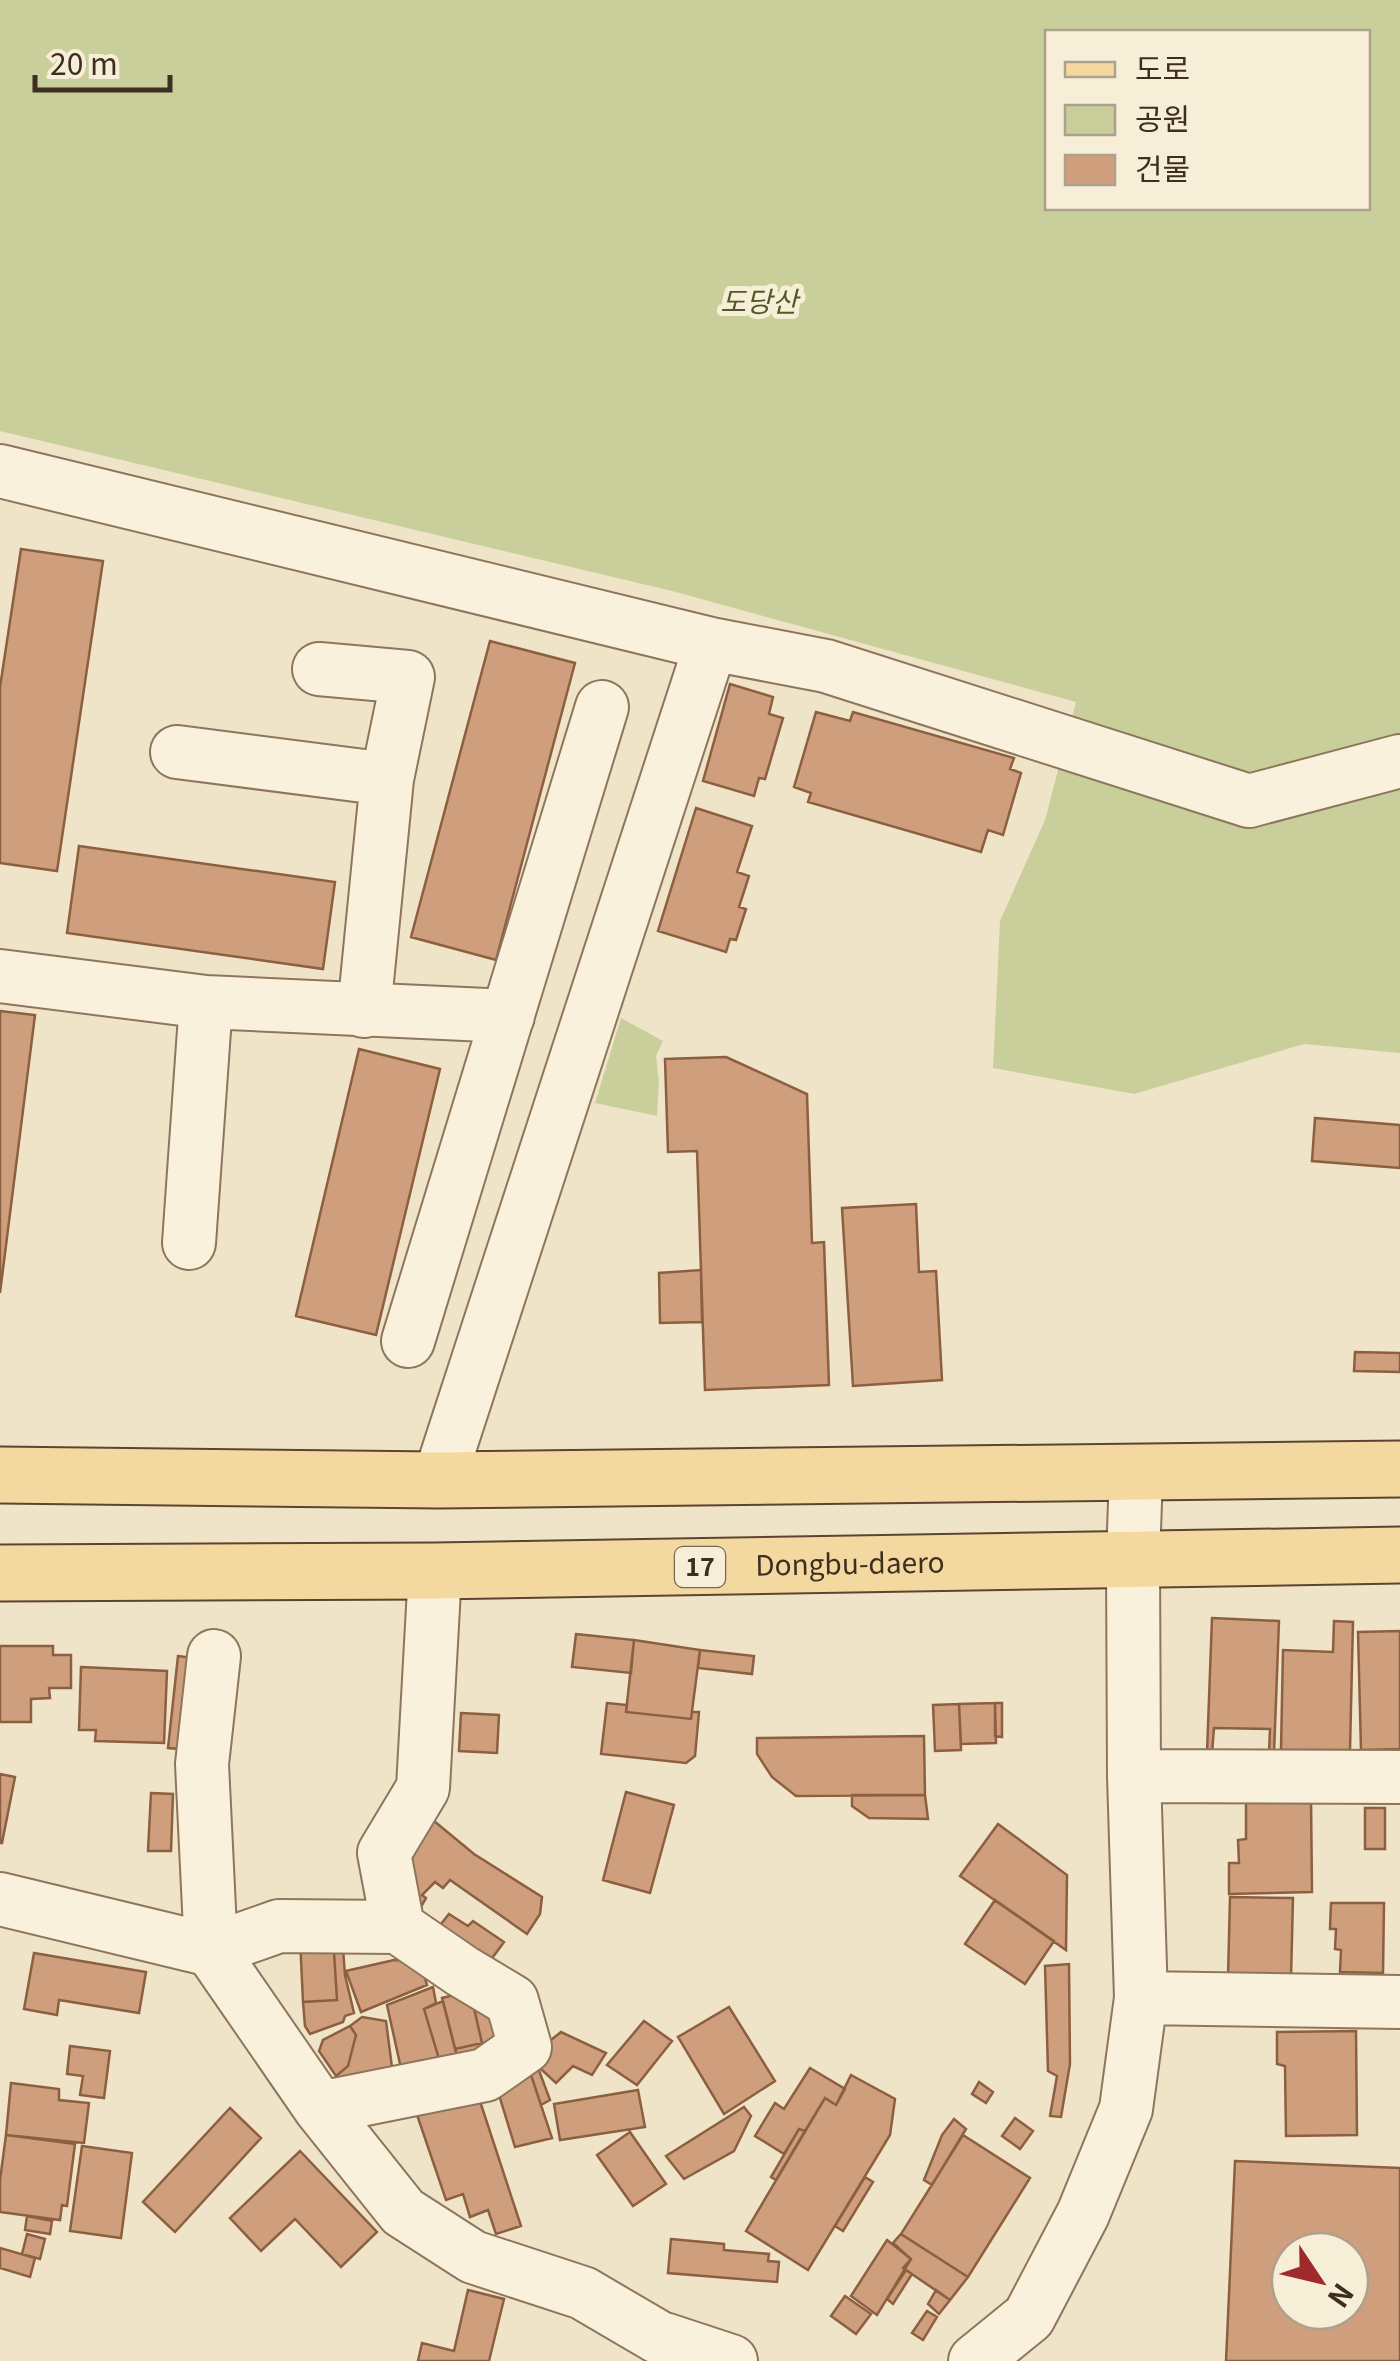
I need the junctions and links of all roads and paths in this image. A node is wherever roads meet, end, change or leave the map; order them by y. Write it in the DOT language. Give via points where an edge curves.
graph roads {
  1 [pos="0,472"];
  2 [pos="710,644"];
  3 [pos="320,669"];
  4 [pos="602,707"];
  5 [pos="178,752"];
  6 [pos="1400,761"];
  7 [pos="387,779"];
  8 [pos="0,976"];
  9 [pos="206,1002"];
  10 [pos="364,1011"];
  11 [pos="508,1016"];
  12 [pos="190,1244"];
  13 [pos="408,1342"];
  14 [pos="1400,1468"];
  15 [pos="1136,1474"];
  16 [pos="0,1475"];
  17 [pos="439,1480"];
  18 [pos="1400,1554"];
  19 [pos="1133,1558"];
  20 [pos="435,1572"];
  21 [pos="0,1573"];
  22 [pos="214,1656"];
  23 [pos="1134,1776"];
  24 [pos="1400,1777"];
  25 [pos="0,1900"];
  26 [pos="398,1926"];
  27 [pos="212,1950"];
  28 [pos="1141,1998"];
  29 [pos="1400,2002"];
  30 [pos="320,2108"];
  31 [pos="1025,2339"];
  32 [pos="731,2361"];
  33 [pos="975,2361"];
  1 -- 2 [label="street"];
  2 -- 6 [label="street" via="826,666 1249,801"];
  2 -- 17 [label="street"];
  3 -- 7 [label="street" via="408,677"];
  4 -- 11 [label="street"];
  5 -- 7 [label="street"];
  7 -- 10 [label="street"];
  8 -- 9 [label="street"];
  9 -- 10 [label="street"];
  9 -- 12 [label="street"];
  10 -- 11 [label="street"];
  11 -- 13 [label="street"];
  14 -- 15 [label="main road"];
  15 -- 17 [label="main road"];
  15 -- 19 [label="street"];
  16 -- 17 [label="main road"];
  18 -- 19 [label="main road, Dongbu-daero / 17"];
  19 -- 20 [label="main road, Dongbu-daero / 17"];
  19 -- 23 [label="street"];
  20 -- 21 [label="main road, Dongbu-daero / 17"];
  20 -- 26 [label="street" via="423,1788 384,1852"];
  22 -- 27 [label="street" via="202,1764"];
  23 -- 24 [label="street"];
  23 -- 28 [label="street"];
  25 -- 27 [label="street"];
  26 -- 27 [label="street" via="279,1926"];
  26 -- 30 [label="street" via="512,2000 525,2047 486,2075"];
  27 -- 30 [label="street"];
  28 -- 29 [label="street"];
  28 -- 31 [label="street" via="1126,2109"];
  30 -- 32 [label="street" via="403,2212 473,2257 582,2293 658,2337"];
  31 -- 33 [label="street"];
}
